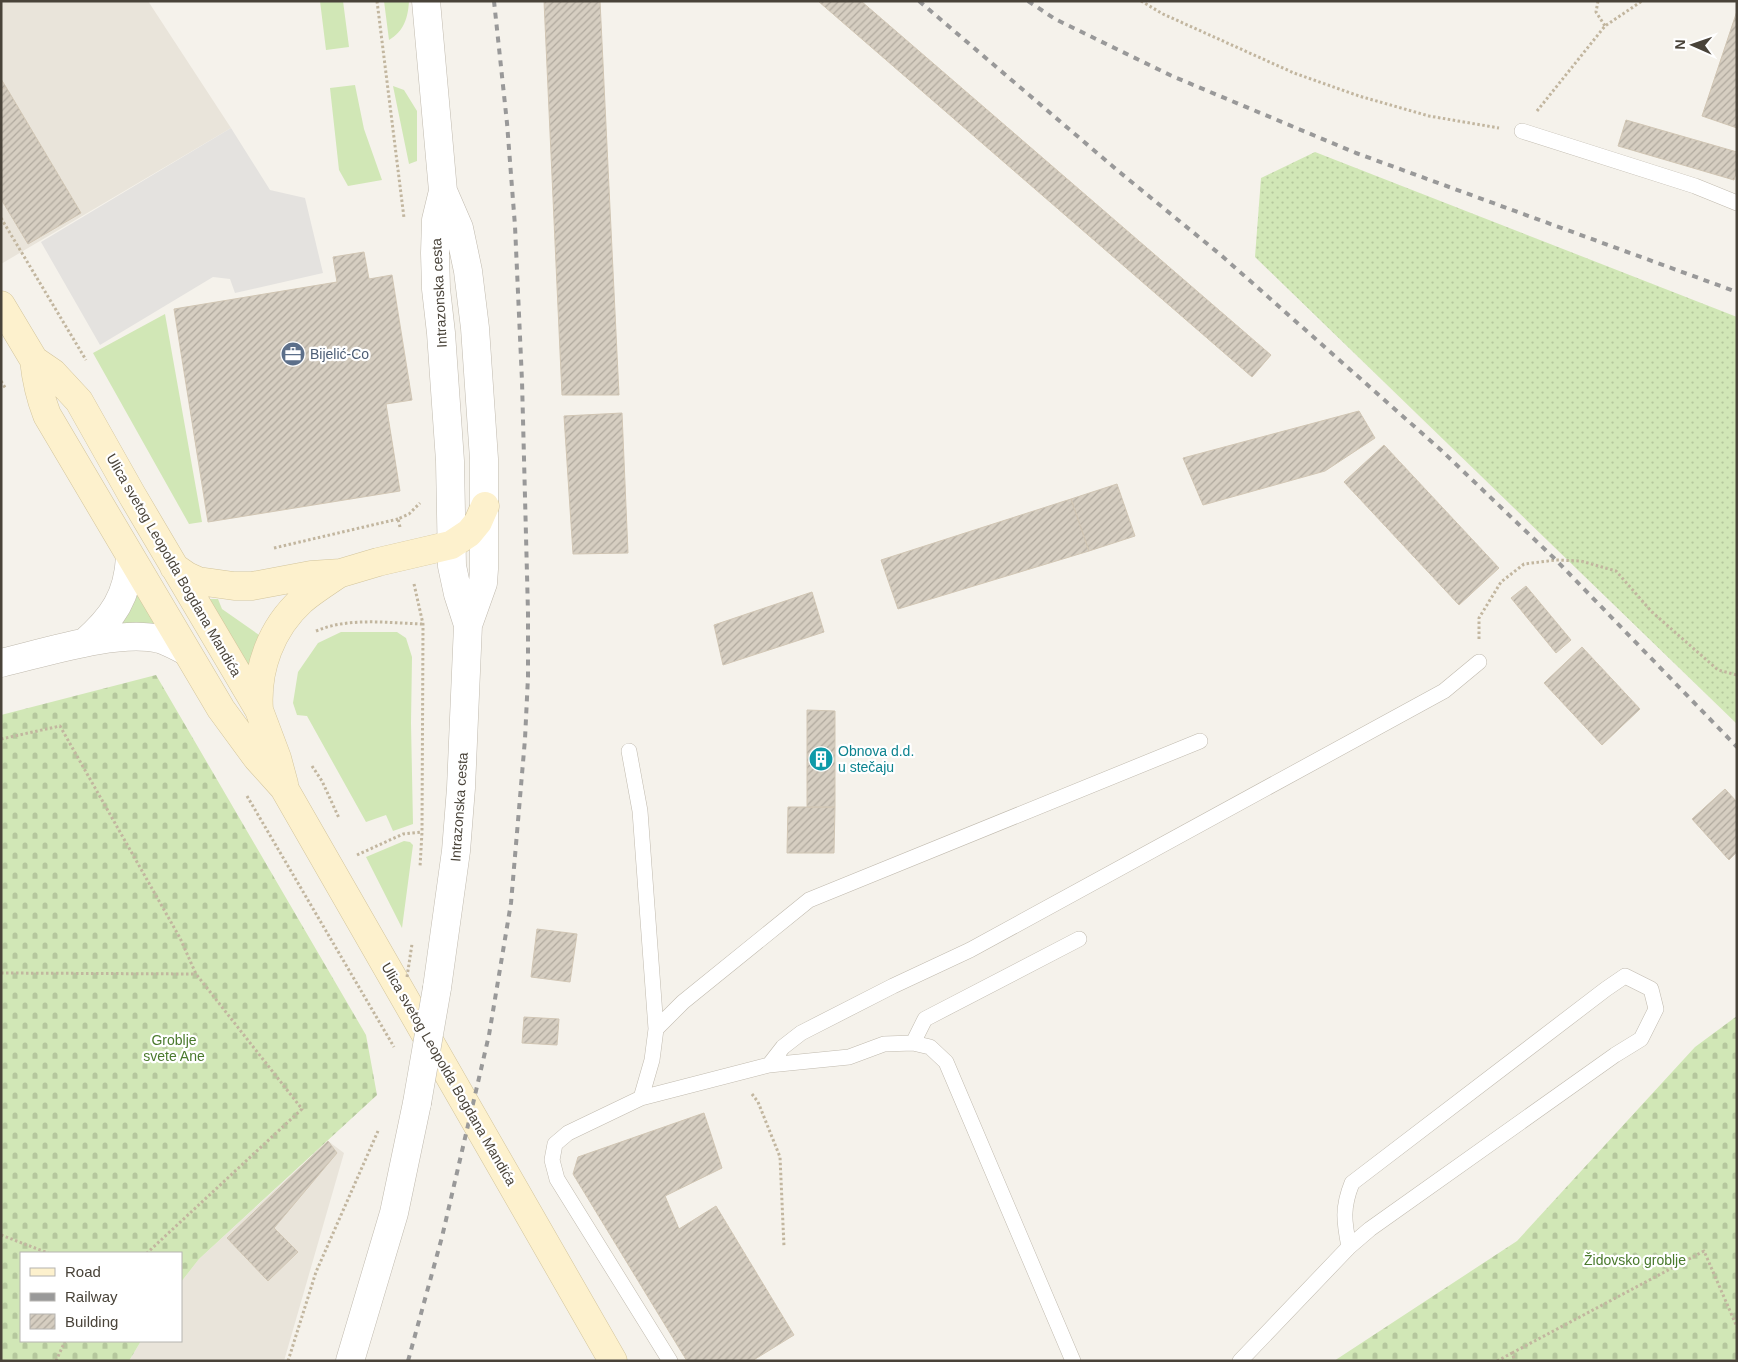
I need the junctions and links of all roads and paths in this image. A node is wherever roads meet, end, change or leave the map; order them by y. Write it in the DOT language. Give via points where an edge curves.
graph roads {
  1 [pos="377,1"];
  2 [pos="426,1"];
  3 [pos="1141,1"];
  4 [pos="1598,1"];
  5 [pos="1642,1"];
  6 [pos="1605,26"];
  7 [pos="1522,131"];
  8 [pos="443,191"];
  9 [pos="401,196"];
  10 [pos="1737,203"];
  11 [pos="1,218"];
  12 [pos="1,304"];
  13 [pos="34,360"];
  14 [pos="87,362"];
  15 [pos="485,506"];
  16 [pos="398,519"];
  17 [pos="451,545"];
  18 [pos="271,549"];
  19 [pos="130,557"];
  20 [pos="174,567"];
  21 [pos="341,572"];
  22 [pos="468,625"];
  23 [pos="84,643"];
  24 [pos="184,650"];
  25 [pos="2,661"];
  26 [pos="1480,662"];
  27 [pos="1737,675"];
  28 [pos="259,710"];
  29 [pos="1,739"];
  30 [pos="1200,741"];
  31 [pos="629,751"];
  32 [pos="284,788"];
  33 [pos="422,832"];
  34 [pos="356,855"];
  35 [pos="1080,939"];
  36 [pos="1,973"];
  37 [pos="196,974"];
  38 [pos="656,1029"];
  39 [pos="913,1043"];
  40 [pos="769,1065"];
  41 [pos="738,1072"];
  42 [pos="641,1098"];
  43 [pos="379,1128"];
  44 [pos="1,1235"];
  45 [pos="784,1247"];
  46 [pos="1349,1247"];
  47 [pos="45,1252"];
  48 [pos="148,1252"];
  49 [pos="1737,1327"];
  50 [pos="65,1342"];
  51 [pos="1512,1353"];
  52 [pos="56,1361"];
  53 [pos="288,1361"];
  54 [pos="350,1361"];
  55 [pos="613,1361"];
  56 [pos="670,1361"];
  57 [pos="1073,1361"];
  58 [pos="1240,1361"];
  59 [pos="1497,1361"];
  60 [pos="1515,1361"];
  1 -- 9 [label="path"];
  2 -- 8 [label="street"];
  3 -- 7 [label="path" via="1294,73 1360,96 1429,116"];
  4 -- 6 [label="path" via="1596,12"];
  5 -- 6 [label="path"];
  6 -- 7 [label="path"];
  7 -- 10 [label="lane" via="1695,186"];
  8 -- 15 [label="street, Intrazonska cesta" via="458,228 468,271 475,328"];
  8 -- 17 [label="street, Intrazonska cesta" via="436,220 435,253 450,461"];
  11 -- 14 [label="path"];
  12 -- 13 [label="main road, Ulica svetog Leopolda Bogdana Mandića"];
  13 -- 19 [label="main road, Ulica svetog Leopolda Bogdana Mandića" via="41,398 48,415"];
  13 -- 20 [label="main road, Ulica svetog Leopolda Bogdana Mandića" via="53,373 78,401"];
  15 -- 17 [label="main road" via="469,533"];
  15 -- 22 [label="street, Intrazonska cesta" via="483,583"];
  16 -- 18 [label="path"];
  17 -- 21 [label="main road"];
  17 -- 22 [label="street, Intrazonska cesta" via="454,580"];
  19 -- 23 [label="street" via="129,573 120,601 101,628"];
  19 -- 24 [label="main road, Ulica svetog Leopolda Bogdana Mandića"];
  20 -- 21 [label="main road" via="198,581 234,586"];
  20 -- 28 [label="main road, Ulica svetog Leopolda Bogdana Mandića"];
  21 -- 28 [label="main road" via="302,600 277,631 260,673"];
  22 -- 54 [label="street, Intrazonska cesta, bridge" via="456,851 437,988 394,1213"];
  23 -- 24 [label="street" via="147,638 171,643"];
  23 -- 25 [label="street"];
  24 -- 32 [label="main road, Ulica svetog Leopolda Bogdana Mandića" via="237,733"];
  26 -- 27 [label="path" via="1479,618 1501,582 1524,564 1581,561 1616,571 1652,612 1718,670"];
  26 -- 40 [label="lane" via="1444,691 978,946 801,1033 782,1047"];
  28 -- 32 [label="main road, Ulica svetog Leopolda Bogdana Mandića"];
  29 -- 37 [label="path" via="60,726 180,938"];
  30 -- 38 [label="lane" via="809,900 683,1002"];
  31 -- 38 [label="lane" via="640,811"];
  32 -- 55 [label="main road, Ulica svetog Leopolda Bogdana Mandića"];
  33 -- 34 [label="path" via="403,834"];
  35 -- 39 [label="lane" via="926,1019"];
  36 -- 37 [label="path"];
  37 -- 48 [label="path" via="302,1109"];
  38 -- 42 [label="lane" via="652,1060"];
  39 -- 40 [label="lane" via="884,1044 849,1057"];
  39 -- 57 [label="lane" via="930,1047 946,1062"];
  40 -- 41 [label="lane"];
  41 -- 42 [label="lane"];
  41 -- 45 [label="path" via="758,1102 780,1157"];
  42 -- 56 [label="lane" via="568,1133 555,1144 552,1160 557,1179"];
  43 -- 53 [label="path" via="316,1272"];
  44 -- 47 [label="path"];
  46 -- 46 [label="lane" via="1385,1218 1641,1039 1656,1009 1651,989 1625,976 1352,1183 1345,1200"];
  46 -- 58 [label="lane"];
  49 -- 51 [label="path" via="1704,1251"];
  50 -- 52 [label="path"];
  51 -- 59 [label="path"];
  51 -- 60 [label="path"];
}
